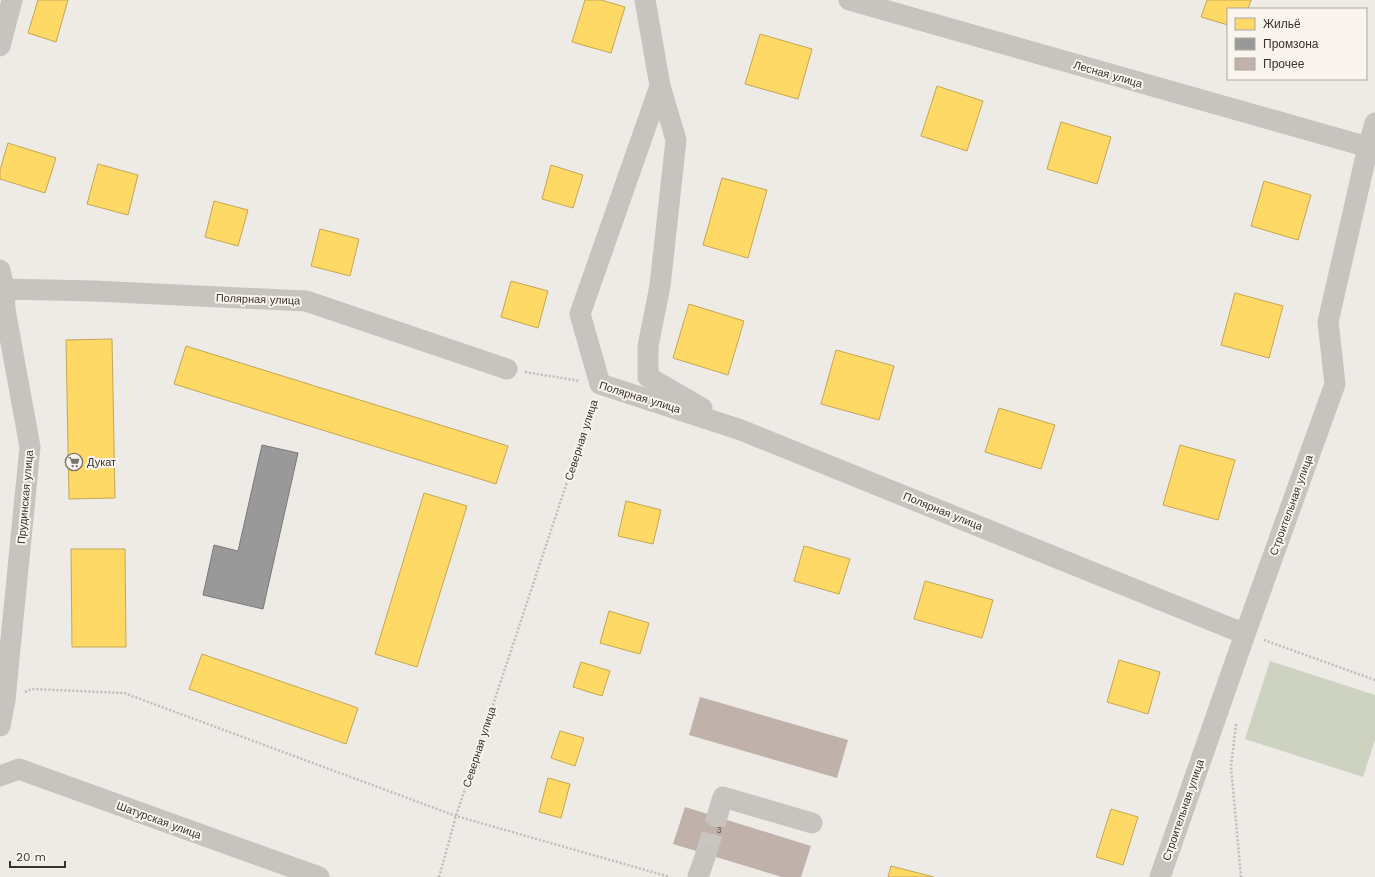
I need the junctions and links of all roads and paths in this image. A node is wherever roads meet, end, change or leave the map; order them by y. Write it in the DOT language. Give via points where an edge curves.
graph roads {
  1 [pos="12,0"];
  2 [pos="645,0"];
  3 [pos="849,0"];
  4 [pos="0,46"];
  5 [pos="660,86"];
  6 [pos="1375,123"];
  7 [pos="1368,147"];
  8 [pos="2,279"];
  9 [pos="507,369"];
  10 [pos="600,384"];
  11 [pos="741,430"];
  12 [pos="1245,634"];
  13 [pos="1375,680"];
  14 [pos="5,700"];
  15 [pos="1236,720"];
  16 [pos="0,726"];
  17 [pos="0,776"];
  18 [pos="456,816"];
  19 [pos="717,817"];
  20 [pos="812,823"];
  21 [pos="706,854"];
  22 [pos="319,877"];
  23 [pos="439,877"];
  24 [pos="670,877"];
  25 [pos="698,877"];
  26 [pos="1160,877"];
  27 [pos="1241,877"];
  1 -- 4 [label="street"];
  2 -- 5 [label="street"];
  3 -- 7 [label="street, Лесная улица"];
  5 -- 10 [label="street" via="580,314"];
  5 -- 11 [label="street" via="676,140 660,286 648,346 648,377"];
  6 -- 7 [label="street, Строительная улица"];
  7 -- 12 [label="street, Строительная улица" via="1328,322 1335,384"];
  8 -- 9 [label="street, Полярная улица" via="94,291 306,301"];
  8 -- 14 [label="street, Прудинская улица" via="5,310 30,447"];
  9 -- 10 [label="path, Полярная улица"];
  10 -- 11 [label="street, Полярная улица"];
  10 -- 18 [label="path, Северная улица"];
  11 -- 12 [label="street, Полярная улица"];
  12 -- 13 [label="path"];
  12 -- 26 [label="street, Строительная улица"];
  14 -- 16 [label="street, Прудинская улица"];
  14 -- 18 [label="path" via="32,689 124,693"];
  15 -- 27 [label="path" via="1231,766"];
  17 -- 22 [label="street, Шатурская улица" via="19,769"];
  18 -- 23 [label="path, Северная улица"];
  18 -- 24 [label="path"];
  19 -- 20 [label="street" via="723,797"];
  21 -- 25 [label="street"];
}
